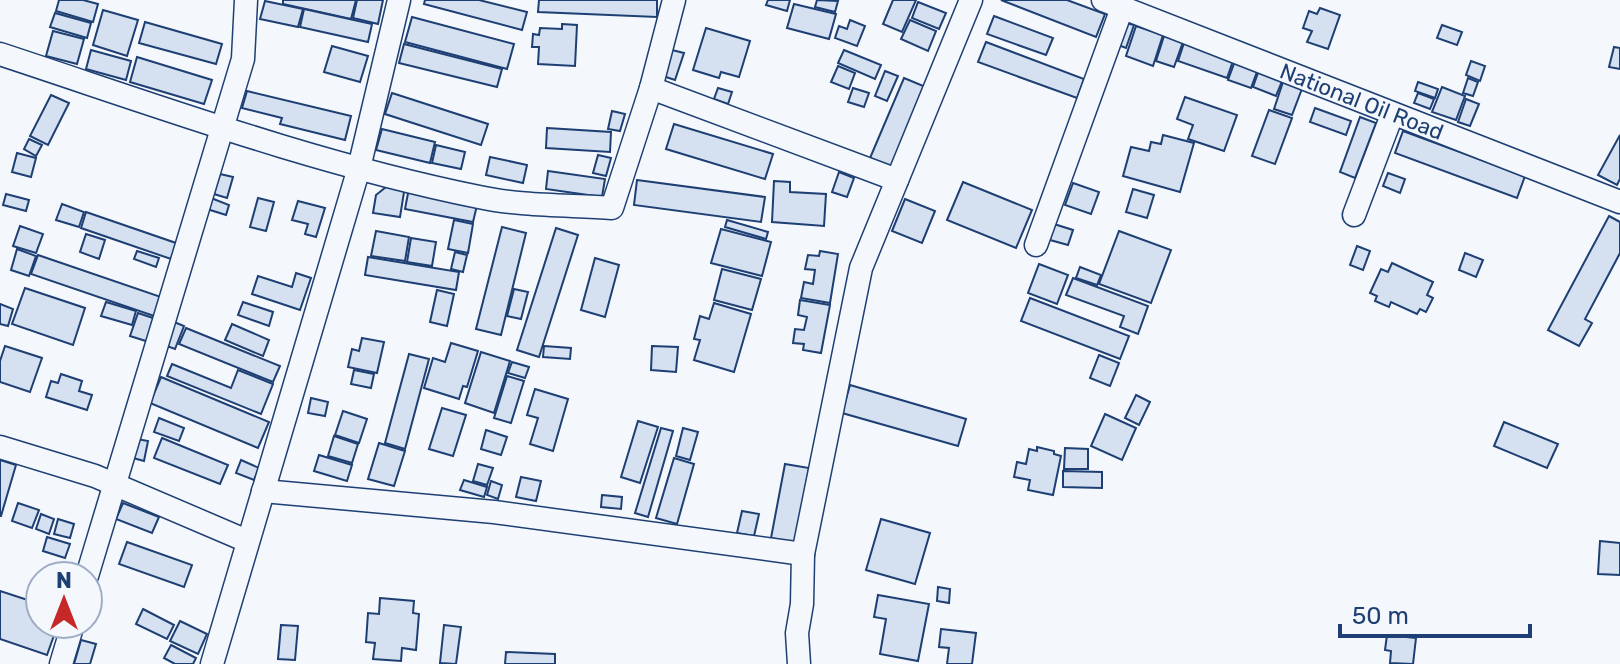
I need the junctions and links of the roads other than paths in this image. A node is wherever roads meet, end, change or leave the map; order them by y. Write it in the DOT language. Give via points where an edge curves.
graph roads {
  1 [pos="246,0"];
  2 [pos="399,0"];
  3 [pos="674,0"];
  4 [pos="971,0"];
  5 [pos="1112,4"];
  6 [pos="0,54"];
  7 [pos="651,88"];
  8 [pos="1392,115"];
  9 [pos="223,127"];
  10 [pos="359,168"];
  11 [pos="897,180"];
  12 [pos="1620,202"];
  13 [pos="1354,215"];
  14 [pos="1036,245"];
  15 [pos="0,447"];
  16 [pos="114,484"];
  17 [pos="263,491"];
  18 [pos="247,541"];
  19 [pos="803,554"];
  20 [pos="92,560"];
  21 [pos="68,640"];
  22 [pos="61,664"];
  23 [pos="212,664"];
  24 [pos="799,664"];
  1 -- 9 [label="street" via="243,59"];
  2 -- 10 [label="street"];
  3 -- 7 [label="street"];
  4 -- 11 [label="street"];
  5 -- 8 [label="street, National Oil Road"];
  5 -- 14 [label="street"];
  6 -- 9 [label="street"];
  7 -- 10 [label="street" via="612,208 482,198"];
  7 -- 11 [label="street"];
  8 -- 12 [label="street, National Oil Road"];
  8 -- 13 [label="street"];
  9 -- 10 [label="street"];
  9 -- 16 [label="street"];
  10 -- 17 [label="street"];
  11 -- 19 [label="street" via="861,268"];
  15 -- 16 [label="street"];
  16 -- 18 [label="street"];
  16 -- 20 [label="street"];
  17 -- 18 [label="street"];
  17 -- 19 [label="street" via="494,512"];
  18 -- 23 [label="street"];
  19 -- 24 [label="street"];
  21 -- 22 [label="street"];
}
